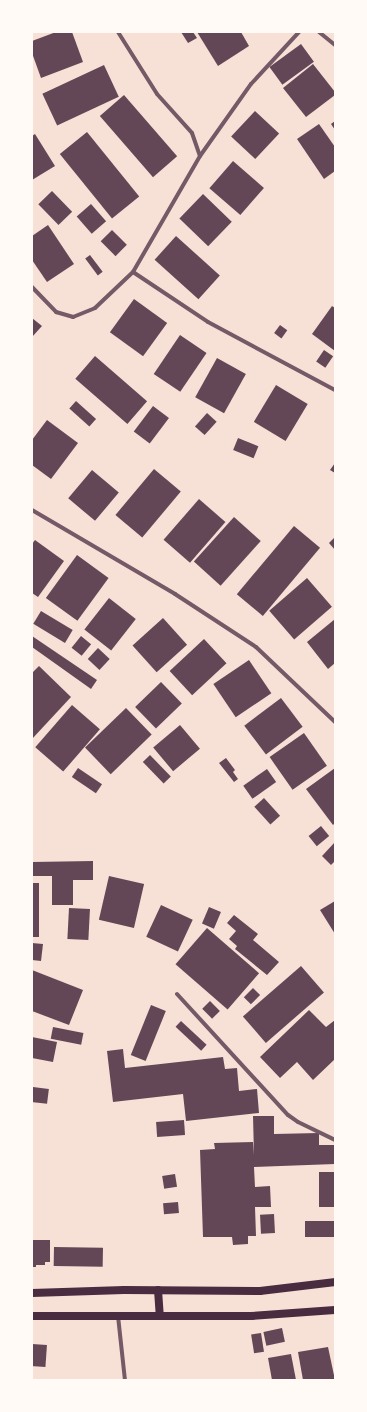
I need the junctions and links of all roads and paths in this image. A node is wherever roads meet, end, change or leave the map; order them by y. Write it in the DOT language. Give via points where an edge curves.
graph roads {
  1 [pos="118,32"];
  2 [pos="299,32"];
  3 [pos="319,32"];
  4 [pos="335,45"];
  5 [pos="200,156"];
  6 [pos="133,272"];
  7 [pos="32,287"];
  8 [pos="335,390"];
  9 [pos="32,510"];
  10 [pos="335,722"];
  11 [pos="177,994"];
  12 [pos="335,1140"];
  13 [pos="335,1282"];
  14 [pos="158,1290"];
  15 [pos="32,1293"];
  16 [pos="335,1310"];
  17 [pos="32,1316"];
  18 [pos="118,1316"];
  19 [pos="160,1316"];
  20 [pos="125,1380"];
  1 -- 5 [label="street" via="157,94 192,133"];
  2 -- 5 [label="street" via="252,84"];
  3 -- 4 [label="street"];
  5 -- 6 [label="street"];
  6 -- 7 [label="street" via="95,308 72,317 56,312"];
  6 -- 8 [label="street" via="208,322"];
  9 -- 10 [label="street" via="175,594 256,647"];
  11 -- 12 [label="street" via="288,1116"];
  13 -- 14 [label="main road" via="260,1291"];
  14 -- 15 [label="main road"];
  14 -- 19 [label="main road"];
  16 -- 19 [label="main road" via="251,1316"];
  17 -- 18 [label="main road"];
  18 -- 19 [label="main road"];
  18 -- 20 [label="street"];
}
